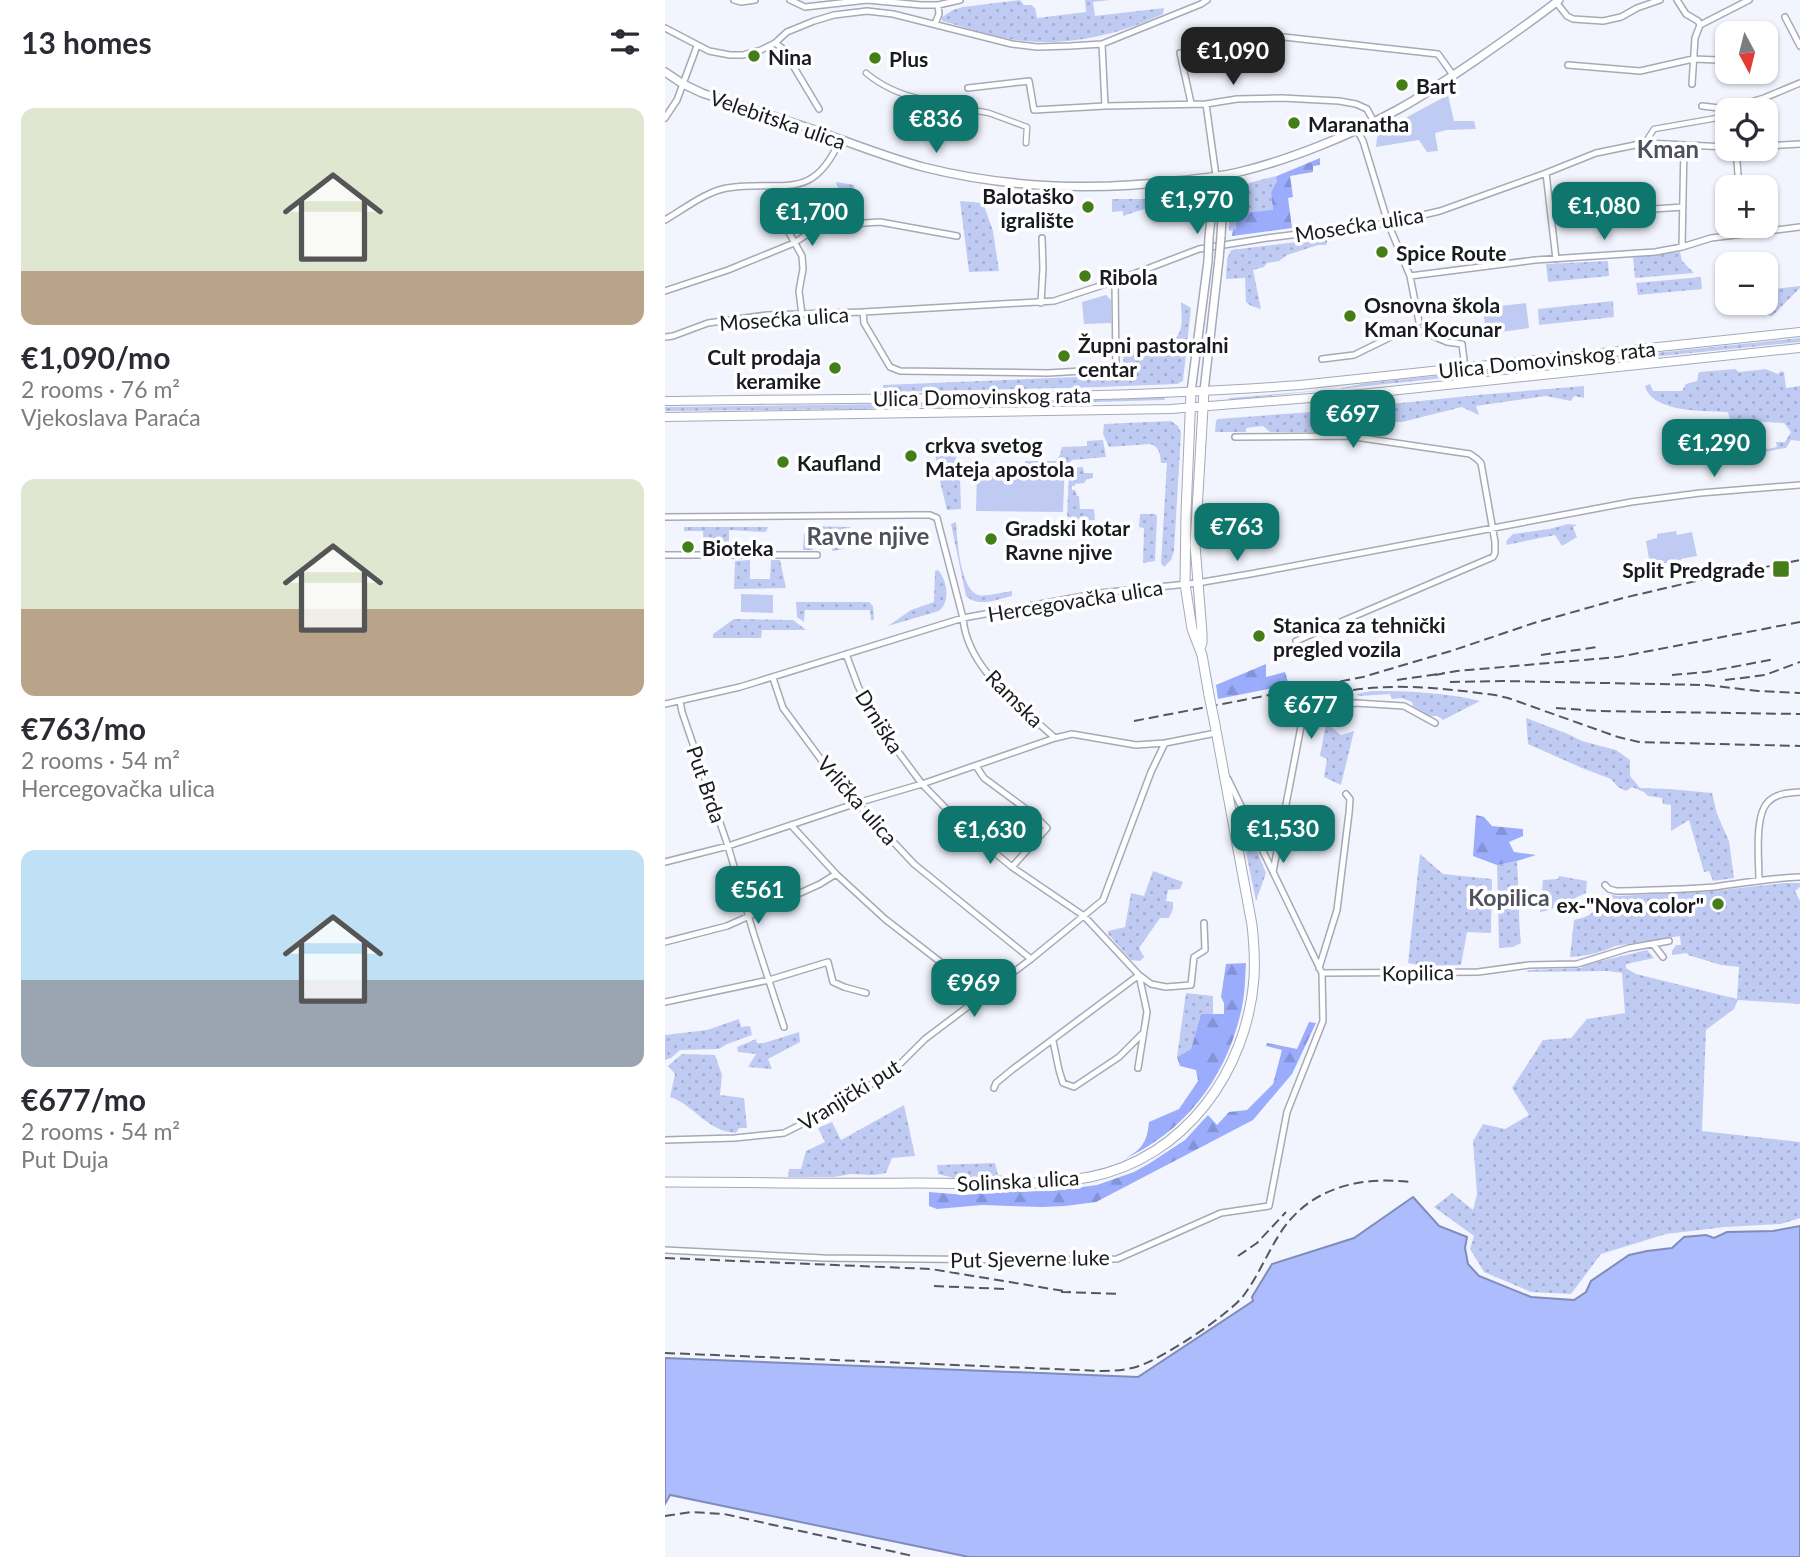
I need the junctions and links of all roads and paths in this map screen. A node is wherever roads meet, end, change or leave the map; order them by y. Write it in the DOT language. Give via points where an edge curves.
graph roads {
  1 [pos="734,0"];
  2 [pos="755,0"];
  3 [pos="789,0"];
  4 [pos="960,0"];
  5 [pos="1207,0"];
  6 [pos="1660,0"];
  7 [pos="1677,0"];
  8 [pos="1749,0"];
  9 [pos="1557,1"];
  10 [pos="939,5"];
  11 [pos="1785,17"];
  12 [pos="936,24"];
  13 [pos="1700,25"];
  14 [pos="665,28"];
  15 [pos="1265,35"];
  16 [pos="775,43"];
  17 [pos="1102,44"];
  18 [pos="697,46"];
  19 [pos="1800,47"];
  20 [pos="1180,53"];
  21 [pos="1693,59"];
  22 [pos="1715,61"];
  23 [pos="1568,65"];
  24 [pos="665,72"];
  25 [pos="866,73"];
  26 [pos="1453,75"];
  27 [pos="1800,83"];
  28 [pos="683,84"];
  29 [pos="1692,84"];
  30 [pos="968,88"];
  31 [pos="1764,98"];
  32 [pos="922,99"];
  33 [pos="930,100"];
  34 [pos="1191,103"];
  35 [pos="1206,104"];
  36 [pos="1105,106"];
  37 [pos="1702,106"];
  38 [pos="1715,108"];
  39 [pos="818,109"];
  40 [pos="665,118"];
  41 [pos="1715,118"];
  42 [pos="1374,122"];
  43 [pos="1357,130"];
  44 [pos="840,140"];
  45 [pos="1026,143"];
  46 [pos="1645,143"];
  47 [pos="1800,144"];
  48 [pos="1684,145"];
  49 [pos="1778,145"];
  50 [pos="1715,146"];
  51 [pos="1546,173"];
  52 [pos="1216,176"];
  53 [pos="776,190"];
  54 [pos="1683,207"];
  55 [pos="1551,216"];
  56 [pos="665,220"];
  57 [pos="1388,223"];
  58 [pos="1800,227"];
  59 [pos="1778,229"];
  60 [pos="957,236"];
  61 [pos="1042,237"];
  62 [pos="1715,237"];
  63 [pos="794,243"];
  64 [pos="1682,247"];
  65 [pos="1556,259"];
  66 [pos="1410,276"];
  67 [pos="1115,281"];
  68 [pos="665,291"];
  69 [pos="1041,303"];
  70 [pos="863,312"];
  71 [pos="802,315"];
  72 [pos="1419,323"];
  73 [pos="1800,332"];
  74 [pos="665,337"];
  75 [pos="1800,348"];
  76 [pos="1322,359"];
  77 [pos="1465,368"];
  78 [pos="1205,391"];
  79 [pos="1191,392"];
  80 [pos="665,401"];
  81 [pos="1191,407"];
  82 [pos="1203,407"];
  83 [pos="665,417"];
  84 [pos="1235,437"];
  85 [pos="1800,485"];
  86 [pos="665,517"];
  87 [pos="1493,529"];
  88 [pos="665,555"];
  89 [pos="817,555"];
  90 [pos="1197,583"];
  91 [pos="1185,584"];
  92 [pos="963,618"];
  93 [pos="1296,641"];
  94 [pos="1200,648"];
  95 [pos="846,654"];
  96 [pos="773,678"];
  97 [pos="680,701"];
  98 [pos="665,704"];
  99 [pos="1435,723"];
  100 [pos="1215,729"];
  101 [pos="1055,738"];
  102 [pos="1165,743"];
  103 [pos="976,766"];
  104 [pos="1222,767"];
  105 [pos="922,784"];
  106 [pos="1800,792"];
  107 [pos="1346,794"];
  108 [pos="857,803"];
  109 [pos="791,825"];
  110 [pos="1252,830"];
  111 [pos="1235,835"];
  112 [pos="728,846"];
  113 [pos="665,862"];
  114 [pos="1012,867"];
  115 [pos="1273,872"];
  116 [pos="836,874"];
  117 [pos="1800,877"];
  118 [pos="1759,880"];
  119 [pos="1605,885"];
  120 [pos="749,916"];
  121 [pos="1084,916"];
  122 [pos="1204,923"];
  123 [pos="1669,941"];
  124 [pos="665,942"];
  125 [pos="1653,944"];
  126 [pos="1663,957"];
  127 [pos="1031,959"];
  128 [pos="1321,971"];
  129 [pos="1139,975"];
  130 [pos="769,980"];
  131 [pos="866,993"];
  132 [pos="977,1001"];
  133 [pos="665,1002"];
  134 [pos="784,1027"];
  135 [pos="1143,1033"];
  136 [pos="1053,1041"];
  137 [pos="1138,1068"];
  138 [pos="994,1088"];
  139 [pos="665,1140"];
  140 [pos="665,1182"];
  141 [pos="665,1251"];
  1 -- 2 [label="street"];
  3 -- 10 [label="street" via="805,7 867,0"];
  4 -- 10 [label="street"];
  5 -- 17 [label="street"];
  6 -- 9 [label="street" via="1603,22 1573,19"];
  7 -- 13 [label="street"];
  8 -- 13 [label="street"];
  9 -- 26 [label="street, Velebitska ulica"];
  10 -- 12 [label="street"];
  11 -- 19 [label="street"];
  12 -- 16 [label="street" via="893,14 856,12 814,21 787,32"];
  12 -- 17 [label="street" via="1012,44"];
  13 -- 21 [label="street"];
  14 -- 18 [label="street"];
  15 -- 26 [label="street" via="1438,54"];
  16 -- 18 [label="street" via="743,55"];
  16 -- 39 [label="street"];
  17 -- 36 [label="street"];
  18 -- 28 [label="street"];
  20 -- 34 [label="street"];
  21 -- 22 [label="street"];
  21 -- 23 [label="street" via="1640,71"];
  21 -- 29 [label="street"];
  24 -- 28 [label="street, Velebitska ulica"];
  25 -- 32 [label="street" via="904,96"];
  26 -- 42 [label="street, Velebitska ulica"];
  27 -- 31 [label="street"];
  28 -- 40 [label="street"];
  28 -- 44 [label="street, Velebitska ulica"];
  30 -- 36 [label="street" via="1029,81 1034,110"];
  33 -- 45 [label="street" via="989,113 1027,128"];
  34 -- 35 [label="street"];
  34 -- 36 [label="street"];
  35 -- 42 [label="street" via="1271,98 1339,101 1367,109"];
  35 -- 52 [label="street"];
  37 -- 38 [label="street"];
  41 -- 46 [label="street" via="1654,130"];
  42 -- 43 [label="street, Velebitska ulica"];
  43 -- 52 [label="street, Velebitska ulica" via="1260,166"];
  43 -- 57 [label="street"];
  44 -- 52 [label="street, Velebitska ulica" via="923,167 1031,185 1131,185"];
  44 -- 56 [label="street" via="829,162 801,184 726,188"];
  46 -- 48 [label="street, Mosećka ulica"];
  46 -- 51 [label="street, Mosećka ulica" via="1597,153"];
  47 -- 49 [label="street"];
  48 -- 50 [label="street, Mosećka ulica"];
  48 -- 54 [label="street"];
  51 -- 55 [label="street"];
  51 -- 57 [label="street, Mosećka ulica" via="1440,211"];
  52 -- 78 [label="street, bridge" via="1223,199"];
  52 -- 79 [label="street, bridge"];
  53 -- 63 [label="street"];
  54 -- 55 [label="street"];
  54 -- 64 [label="street"];
  55 -- 65 [label="street"];
  57 -- 66 [label="street"];
  57 -- 67 [label="street, Mosećka ulica" via="1199,250"];
  58 -- 59 [label="street"];
  60 -- 63 [label="street" via="880,222 820,226"];
  61 -- 69 [label="street"];
  62 -- 64 [label="street"];
  63 -- 68 [label="street"];
  63 -- 71 [label="street" via="803,269 799,291"];
  64 -- 65 [label="street"];
  65 -- 66 [label="street"];
  66 -- 72 [label="street"];
  67 -- 69 [label="street, Mosećka ulica"];
  67 -- 70 [label="street, Mosećka ulica" via="1116,369 900,371 890,367 864,323"];
  69 -- 70 [label="street, Mosećka ulica"];
  70 -- 71 [label="street, Mosećka ulica"];
  71 -- 74 [label="street, Mosećka ulica" via="767,314 708,323"];
  73 -- 77 [label="main road, Ulica Domovinskog rata"];
  75 -- 82 [label="main road, Ulica Domovinskog rata"];
  76 -- 77 [label="street" via="1354,355 1405,330 1419,330 1462,344"];
  77 -- 78 [label="main road, Ulica Domovinskog rata"];
  78 -- 79 [label="main road, Ulica Domovinskog rata"];
  78 -- 82 [label="main road"];
  79 -- 80 [label="main road, Ulica Domovinskog rata"];
  79 -- 81 [label="main road"];
  81 -- 82 [label="main road, Ulica Domovinskog rata"];
  81 -- 83 [label="main road, Ulica Domovinskog rata"];
  81 -- 91 [label="main road"];
  82 -- 90 [label="main road"];
  84 -- 87 [label="street" via="1348,436 1470,454 1481,463"];
  85 -- 87 [label="street, Hercegovačka ulica" via="1631,502"];
  86 -- 92 [label="street, Ramska" via="934,516"];
  87 -- 90 [label="street, Hercegovačka ulica"];
  87 -- 93 [label="street" via="1493,557"];
  88 -- 89 [label="street"];
  90 -- 91 [label="street, Hercegovačka ulica"];
  90 -- 94 [label="main road"];
  91 -- 92 [label="street, Hercegovačka ulica" via="1100,593"];
  91 -- 94 [label="main road"];
  92 -- 95 [label="street, Hercegovačka ulica"];
  92 -- 101 [label="street, Ramska" via="972,651 992,680"];
  94 -- 100 [label="main road, Solinska ulica, bridge"];
  95 -- 96 [label="street, Hercegovačka ulica"];
  95 -- 105 [label="street, Drniška" via="874,719"];
  96 -- 97 [label="street, Hercegovačka ulica"];
  96 -- 108 [label="street, Vrlička ulica" via="783,708"];
  97 -- 98 [label="street, Hercegovačka ulica"];
  97 -- 112 [label="street, Put Brda"];
  99 -- 115 [label="street" via="1404,706 1356,703 1303,716"];
  100 -- 102 [label="street"];
  100 -- 104 [label="main road, Solinska ulica"];
  101 -- 102 [label="street" via="1072,734 1136,745"];
  101 -- 103 [label="street"];
  102 -- 121 [label="street, Vranjički put" via="1103,900"];
  103 -- 105 [label="street"];
  103 -- 114 [label="street" via="984,778 1047,828"];
  104 -- 110 [label="street"];
  104 -- 111 [label="main road, Solinska ulica"];
  105 -- 108 [label="street"];
  105 -- 114 [label="street, Drniška"];
  106 -- 118 [label="street" via="1784,793 1768,802 1761,817"];
  107 -- 128 [label="street" via="1349,813 1337,910"];
  108 -- 109 [label="street"];
  108 -- 127 [label="street, Vrlička ulica" via="914,864"];
  109 -- 112 [label="street"];
  109 -- 116 [label="street"];
  110 -- 111 [label="street" via="1239,828"];
  110 -- 115 [label="street"];
  111 -- 140 [label="main road, Solinska ulica" via="1255,954 1244,1029 1212,1098 1179,1133 1150,1154 1112,1171 1042,1182"];
  112 -- 113 [label="street"];
  112 -- 120 [label="street, Put Brda"];
  114 -- 121 [label="street, Drniška"];
  115 -- 128 [label="street"];
  116 -- 120 [label="street"];
  116 -- 132 [label="street" via="953,971"];
  117 -- 118 [label="street"];
  118 -- 119 [label="street" via="1668,890 1616,891"];
  120 -- 124 [label="street"];
  120 -- 130 [label="street, Put Brda"];
  121 -- 127 [label="street, Vranjički put"];
  121 -- 129 [label="street, Drniška"];
  122 -- 129 [label="street" via="1205,950 1194,957 1191,985 1159,986"];
  123 -- 125 [label="street, Kopilica"];
  125 -- 126 [label="street"];
  125 -- 128 [label="street, Kopilica" via="1577,964 1478,972"];
  127 -- 132 [label="street, Vranjički put"];
  128 -- 141 [label="street, Put Sjeverne luke" via="1323,1021 1287,1112 1269,1206 1221,1213 1117,1259 823,1258"];
  129 -- 135 [label="street" via="1147,1012"];
  129 -- 136 [label="street"];
  130 -- 131 [label="street" via="828,962 833,982"];
  130 -- 133 [label="street"];
  130 -- 134 [label="street, Put Brda"];
  132 -- 139 [label="street, Vranjički put" via="925,1039 896,1068 836,1107 784,1133"];
  135 -- 136 [label="street" via="1074,1087 1063,1083"];
  135 -- 137 [label="street"];
  136 -- 138 [label="street"];
}
